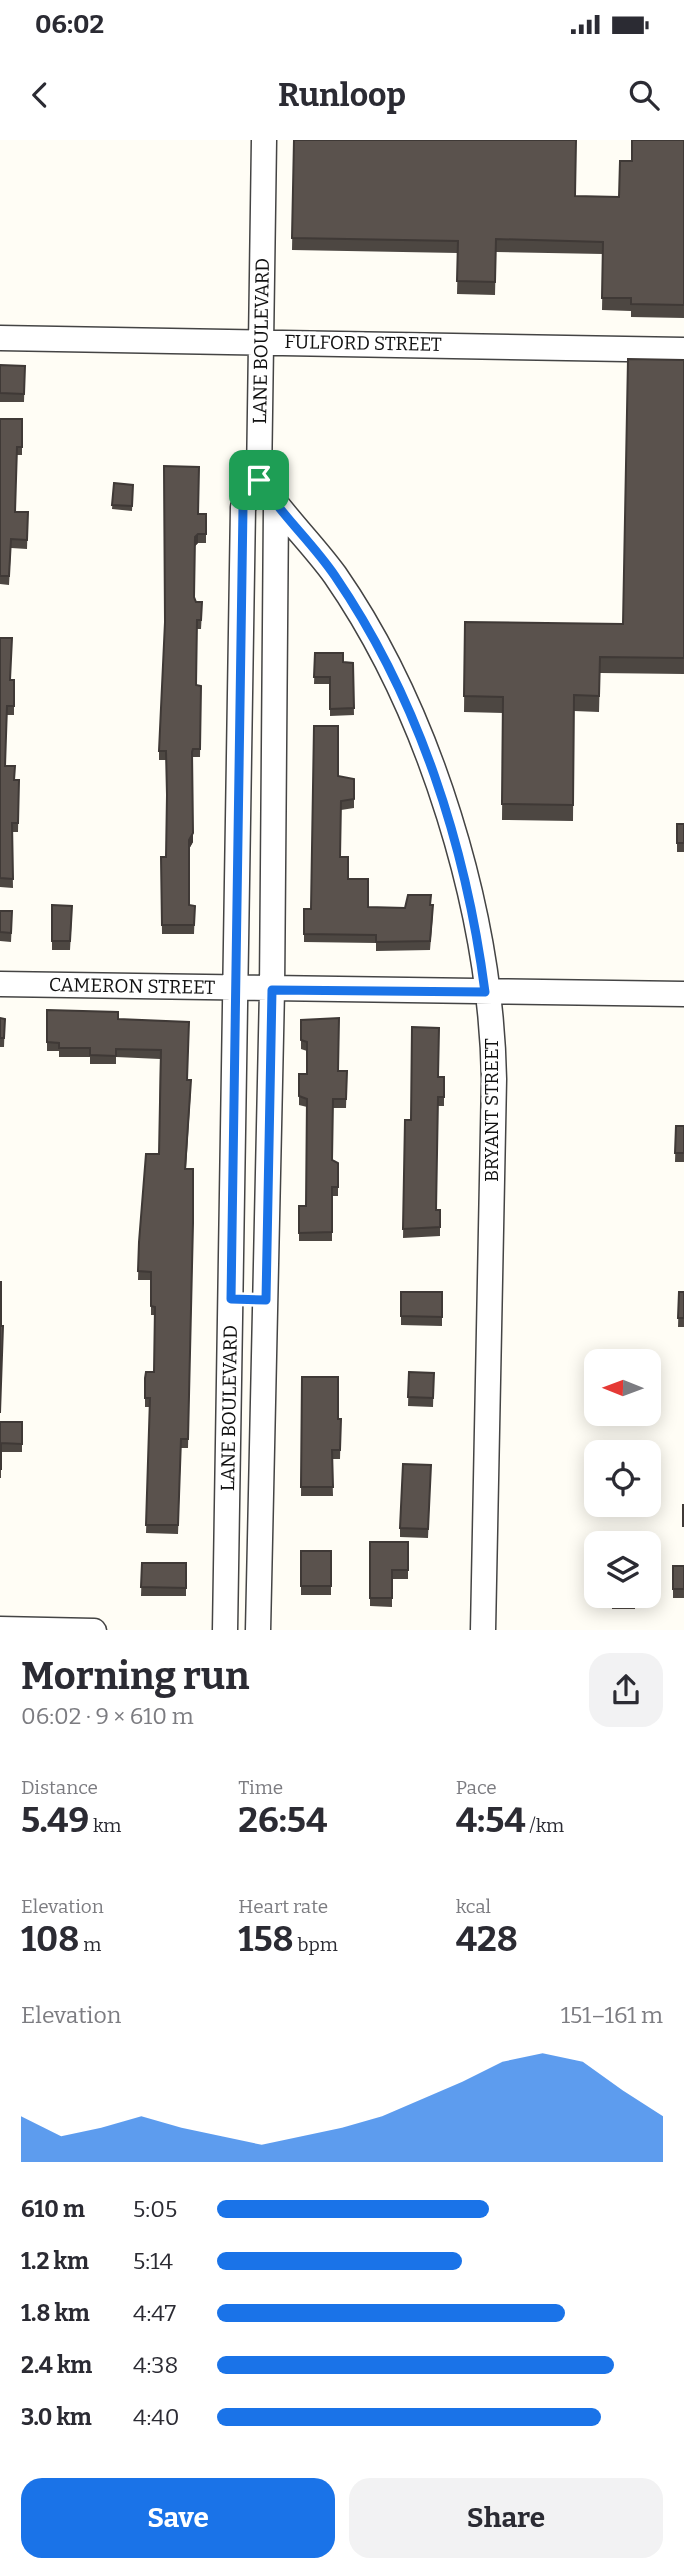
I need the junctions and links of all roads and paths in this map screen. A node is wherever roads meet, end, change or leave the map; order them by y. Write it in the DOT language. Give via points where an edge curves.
graph roads {
  1 [pos="264,140"];
  2 [pos="0,338"];
  3 [pos="262,342"];
  4 [pos="684,350"];
  5 [pos="259,480"];
  6 [pos="276,507"];
  7 [pos="0,984"];
  8 [pos="237,987"];
  9 [pos="272,990"];
  10 [pos="485,992"];
  11 [pos="684,995"];
  12 [pos="231,1299"];
  13 [pos="266,1300"];
  14 [pos="0,1629"];
  15 [pos="94,1630"];
  16 [pos="225,1630"];
  17 [pos="258,1630"];
  18 [pos="483,1630"];
  1 -- 3 [label="street, LANE BOULEVARD"];
  2 -- 3 [label="street, FULFORD STREET"];
  3 -- 4 [label="street, FULFORD STREET"];
  3 -- 5 [label="street, LANE BOULEVARD"];
  5 -- 6 [label="street, BRYANT STREET"];
  5 -- 8 [label="street, LANE BOULEVARD" via="243,507"];
  6 -- 9 [label="street, LANE BOULEVARD"];
  6 -- 10 [label="street, BRYANT STREET" via="350,599 420,738 464,869"];
  7 -- 8 [label="street, CAMERON STREET"];
  8 -- 9 [label="street, CAMERON STREET"];
  8 -- 12 [label="street, LANE BOULEVARD"];
  9 -- 10 [label="street, CAMERON STREET"];
  9 -- 13 [label="street, LANE BOULEVARD"];
  10 -- 11 [label="street, CAMERON STREET"];
  10 -- 18 [label="street, BRYANT STREET" via="494,1079"];
  12 -- 13 [label="street"];
  12 -- 16 [label="street, LANE BOULEVARD"];
  13 -- 17 [label="street, LANE BOULEVARD"];
  14 -- 15 [label="street"];
}
